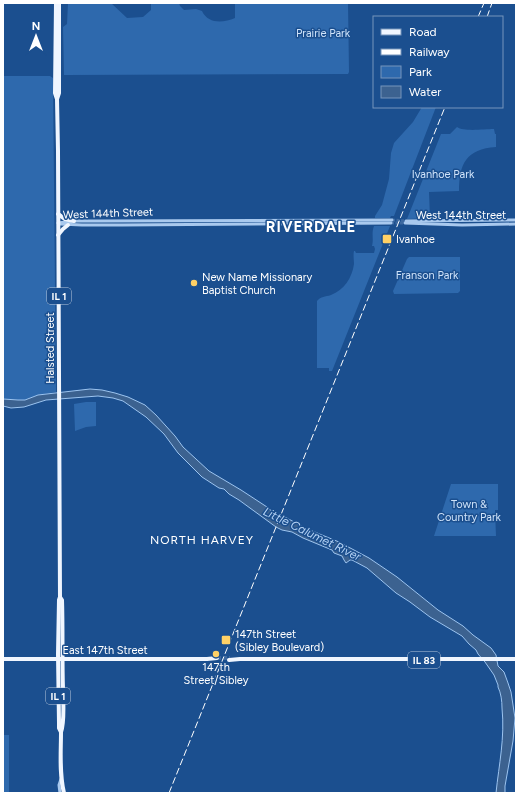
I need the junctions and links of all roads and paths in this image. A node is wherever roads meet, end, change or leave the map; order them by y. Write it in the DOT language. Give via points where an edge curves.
graph roads {
  1 [pos="56,3"];
  2 [pos="59,3"];
  3 [pos="57,10"];
  4 [pos="58,214"];
  5 [pos="516,220"];
  6 [pos="74,221"];
  7 [pos="58,223"];
  8 [pos="516,224"];
  9 [pos="68,225"];
  10 [pos="58,235"];
  11 [pos="3,659"];
  12 [pos="60,659"];
  13 [pos="216,659"];
  14 [pos="230,659"];
  15 [pos="516,659"];
  16 [pos="61,775"];
  17 [pos="60,793"];
  18 [pos="64,793"];
  1 -- 3 [label="main road, Halsted Street / IL 1"];
  2 -- 3 [label="main road, Halsted Street / IL 1"];
  3 -- 4 [label="main road, Halsted Street / IL 1"];
  4 -- 6 [label="main road"];
  4 -- 7 [label="main road, Halsted Street / IL 1"];
  5 -- 8 [label="street, West 144th Street" via="406,222"];
  6 -- 7 [label="street, West 144th Street"];
  6 -- 9 [label="street, West 144th Street" via="392,222"];
  7 -- 9 [label="street, West 144th Street"];
  7 -- 10 [label="main road, Halsted Street / IL 1"];
  9 -- 10 [label="main road"];
  10 -- 12 [label="main road, Halsted Street / IL 1" via="62,602"];
  11 -- 12 [label="main road, East 147th Street"];
  12 -- 13 [label="main road, East 147th Street"];
  12 -- 16 [label="main road, Halsted Street / IL 1" via="63,709"];
  14 -- 15 [label="main road, IL 83"];
  16 -- 17 [label="street"];
  16 -- 18 [label="main road, Halsted Street / IL 1"];
}
